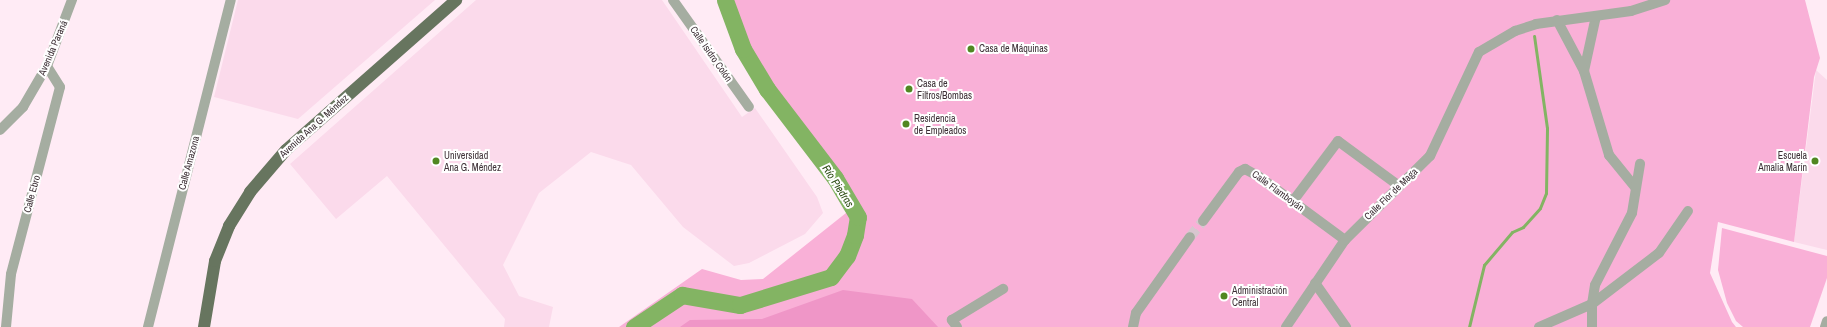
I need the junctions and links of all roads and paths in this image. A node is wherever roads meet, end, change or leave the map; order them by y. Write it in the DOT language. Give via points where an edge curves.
graph roads {
  1 [pos="72,0"];
  2 [pos="231,0"];
  3 [pos="456,0"];
  4 [pos="673,0"];
  5 [pos="1665,0"];
  6 [pos="1596,16"];
  7 [pos="1557,20"];
  8 [pos="47,66"];
  9 [pos="1584,71"];
  10 [pos="749,107"];
  11 [pos="0,130"];
  12 [pos="1640,164"];
  13 [pos="1399,186"];
  14 [pos="1635,187"];
  15 [pos="1293,201"];
  16 [pos="1688,211"];
  17 [pos="1203,221"];
  18 [pos="1190,238"];
  19 [pos="1345,240"];
  20 [pos="1315,283"];
  21 [pos="1003,289"];
  22 [pos="1592,304"];
  23 [pos="1827,321"];
  24 [pos="6,327"];
  25 [pos="148,327"];
  26 [pos="204,327"];
  27 [pos="957,327"];
  28 [pos="1133,327"];
  29 [pos="1286,327"];
  30 [pos="1346,327"];
  31 [pos="1539,327"];
  32 [pos="1592,327"];
  33 [pos="1825,327"];
  1 -- 8 [label="street, Avenida Paraná"];
  2 -- 25 [label="street, Calle Amazona"];
  3 -- 26 [label="main road, Avenida Ana G. Méndez" via="286,150 250,192 229,226 215,261"];
  4 -- 10 [label="street, Calle Isidro Colón"];
  5 -- 6 [label="street" via="1632,11"];
  6 -- 7 [label="street"];
  6 -- 9 [label="street"];
  7 -- 9 [label="street"];
  7 -- 13 [label="street, Calle Flor de Maga" via="1515,31 1479,52 1430,156"];
  8 -- 11 [label="street, Avenida Paraná" via="23,107"];
  8 -- 24 [label="street, Calle Ebro" via="60,87 11,274"];
  9 -- 14 [label="street" via="1609,155"];
  12 -- 14 [label="street"];
  13 -- 15 [label="street" via="1338,141"];
  13 -- 19 [label="street, Calle Flor de Maga"];
  14 -- 22 [label="street" via="1632,213 1595,285"];
  15 -- 17 [label="street, Calle Flamboyán" via="1245,169 1239,172"];
  15 -- 19 [label="street, Calle Flamboyán"];
  16 -- 22 [label="street" via="1659,253"];
  18 -- 28 [label="street" via="1136,313"];
  19 -- 20 [label="street, Calle Flor de Maga"];
  20 -- 29 [label="street, Calle Flor de Maga"];
  20 -- 30 [label="street"];
  21 -- 27 [label="street" via="952,320"];
  22 -- 31 [label="street"];
  22 -- 32 [label="street"];
  23 -- 33 [label="street"];
}
